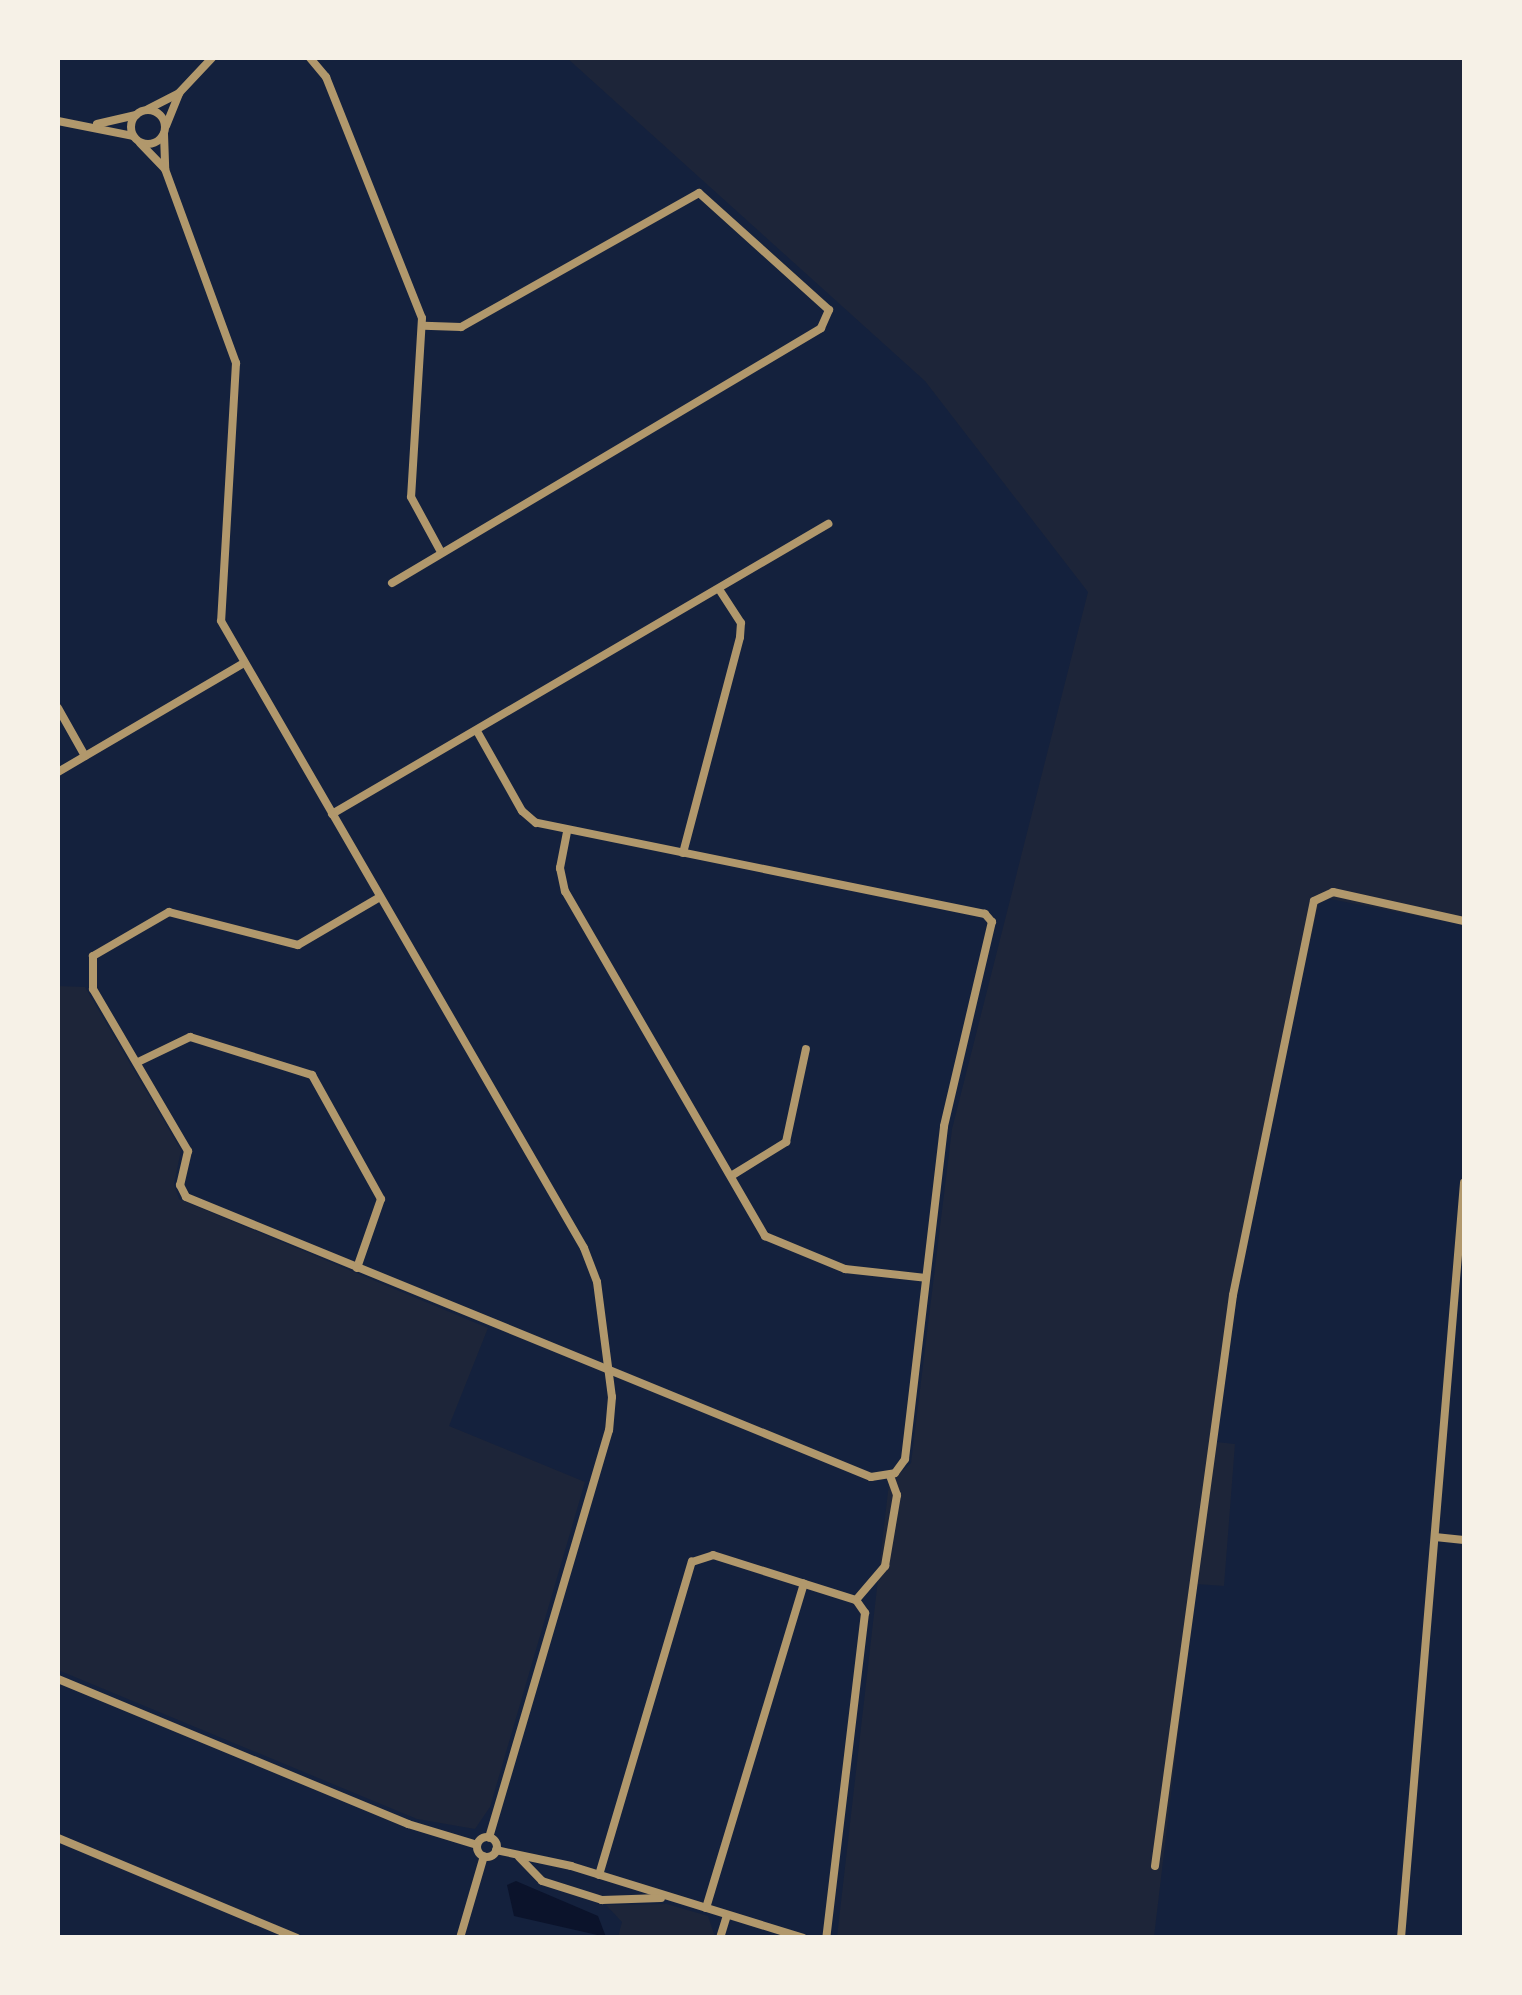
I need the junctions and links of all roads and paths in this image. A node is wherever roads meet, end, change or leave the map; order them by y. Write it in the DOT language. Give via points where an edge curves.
graph roads {
  1 [pos="212,58"];
  2 [pos="310,58"];
  3 [pos="180,93"];
  4 [pos="146,110"];
  5 [pos="136,115"];
  6 [pos="58,121"];
  7 [pos="97,124"];
  8 [pos="165,130"];
  9 [pos="136,139"];
  10 [pos="165,169"];
  11 [pos="424,326"];
  12 [pos="828,524"];
  13 [pos="441,552"];
  14 [pos="392,583"];
  15 [pos="720,591"];
  16 [pos="244,663"];
  17 [pos="58,708"];
  18 [pos="476,731"];
  19 [pos="86,756"];
  20 [pos="58,772"];
  21 [pos="332,814"];
  22 [pos="567,832"];
  23 [pos="684,854"];
  24 [pos="380,897"];
  25 [pos="1464,921"];
  26 [pos="806,1049"];
  27 [pos="138,1062"];
  28 [pos="730,1176"];
  29 [pos="1464,1184"];
  30 [pos="357,1268"];
  31 [pos="926,1278"];
  32 [pos="608,1370"];
  33 [pos="890,1476"];
  34 [pos="1435,1536"];
  35 [pos="1464,1540"];
  36 [pos="804,1583"];
  37 [pos="856,1600"];
  38 [pos="58,1679"];
  39 [pos="58,1838"];
  40 [pos="488,1838"];
  41 [pos="478,1845"];
  42 [pos="496,1850"];
  43 [pos="484,1856"];
  44 [pos="519,1857"];
  45 [pos="548,1862"];
  46 [pos="1156,1866"];
  47 [pos="599,1876"];
  48 [pos="542,1881"];
  49 [pos="670,1898"];
  50 [pos="706,1908"];
  51 [pos="727,1915"];
  52 [pos="296,1938"];
  53 [pos="460,1938"];
  54 [pos="720,1938"];
  55 [pos="803,1938"];
  56 [pos="826,1938"];
  57 [pos="1401,1938"];
  1 -- 3 [label="street"];
  2 -- 11 [label="street" via="326,77"];
  3 -- 4 [label="street"];
  3 -- 8 [label="street"];
  4 -- 5 [label="street"];
  4 -- 8 [label="street"];
  5 -- 7 [label="street"];
  5 -- 9 [label="street"];
  6 -- 7 [label="street"];
  7 -- 9 [label="street"];
  8 -- 9 [label="street" via="154,144"];
  8 -- 10 [label="street"];
  9 -- 10 [label="street"];
  10 -- 16 [label="street" via="234,348 218,608"];
  11 -- 13 [label="street" via="411,497"];
  11 -- 13 [label="street" via="461,327 699,193 829,310 822,328"];
  12 -- 15 [label="street"];
  13 -- 14 [label="street"];
  15 -- 18 [label="street"];
  15 -- 23 [label="street" via="740,623 740,636"];
  16 -- 19 [label="street"];
  16 -- 21 [label="street"];
  17 -- 19 [label="street"];
  18 -- 21 [label="street"];
  18 -- 22 [label="street" via="526,816"];
  19 -- 20 [label="street"];
  21 -- 24 [label="street"];
  22 -- 23 [label="street"];
  22 -- 28 [label="street" via="560,868 565,891"];
  23 -- 31 [label="street" via="985,914 992,922 944,1126"];
  24 -- 27 [label="street" via="298,945 169,912 100,950 90,960 90,980"];
  24 -- 32 [label="street" via="593,1265"];
  25 -- 46 [label="street" via="1333,892 1314,901 1230,1311"];
  26 -- 28 [label="street" via="786,1142"];
  27 -- 30 [label="street" via="188,1151 181,1190 190,1200"];
  27 -- 30 [label="street" via="190,1037 312,1075 382,1199"];
  28 -- 31 [label="street" via="771,1240 845,1269"];
  29 -- 34 [label="street"];
  30 -- 32 [label="street"];
  31 -- 33 [label="street" via="905,1459"];
  32 -- 33 [label="street" via="871,1477"];
  32 -- 40 [label="street" via="609,1430"];
  33 -- 37 [label="street" via="896,1496 885,1566"];
  34 -- 35 [label="street"];
  34 -- 57 [label="street"];
  36 -- 37 [label="street"];
  36 -- 47 [label="street" via="712,1554 692,1562"];
  36 -- 50 [label="street"];
  37 -- 56 [label="street" via="865,1620"];
  38 -- 41 [label="street" via="408,1824"];
  39 -- 52 [label="street"];
  40 -- 41 [label="street"];
  40 -- 42 [label="street"];
  41 -- 43 [label="street"];
  42 -- 43 [label="street"];
  42 -- 44 [label="street"];
  43 -- 53 [label="street"];
  44 -- 45 [label="street"];
  44 -- 48 [label="street"];
  45 -- 47 [label="street"];
  45 -- 48 [label="street"];
  47 -- 49 [label="street"];
  48 -- 49 [label="street" via="602,1900"];
  49 -- 50 [label="street"];
  50 -- 51 [label="street"];
  51 -- 54 [label="street"];
  51 -- 55 [label="street"];
}
